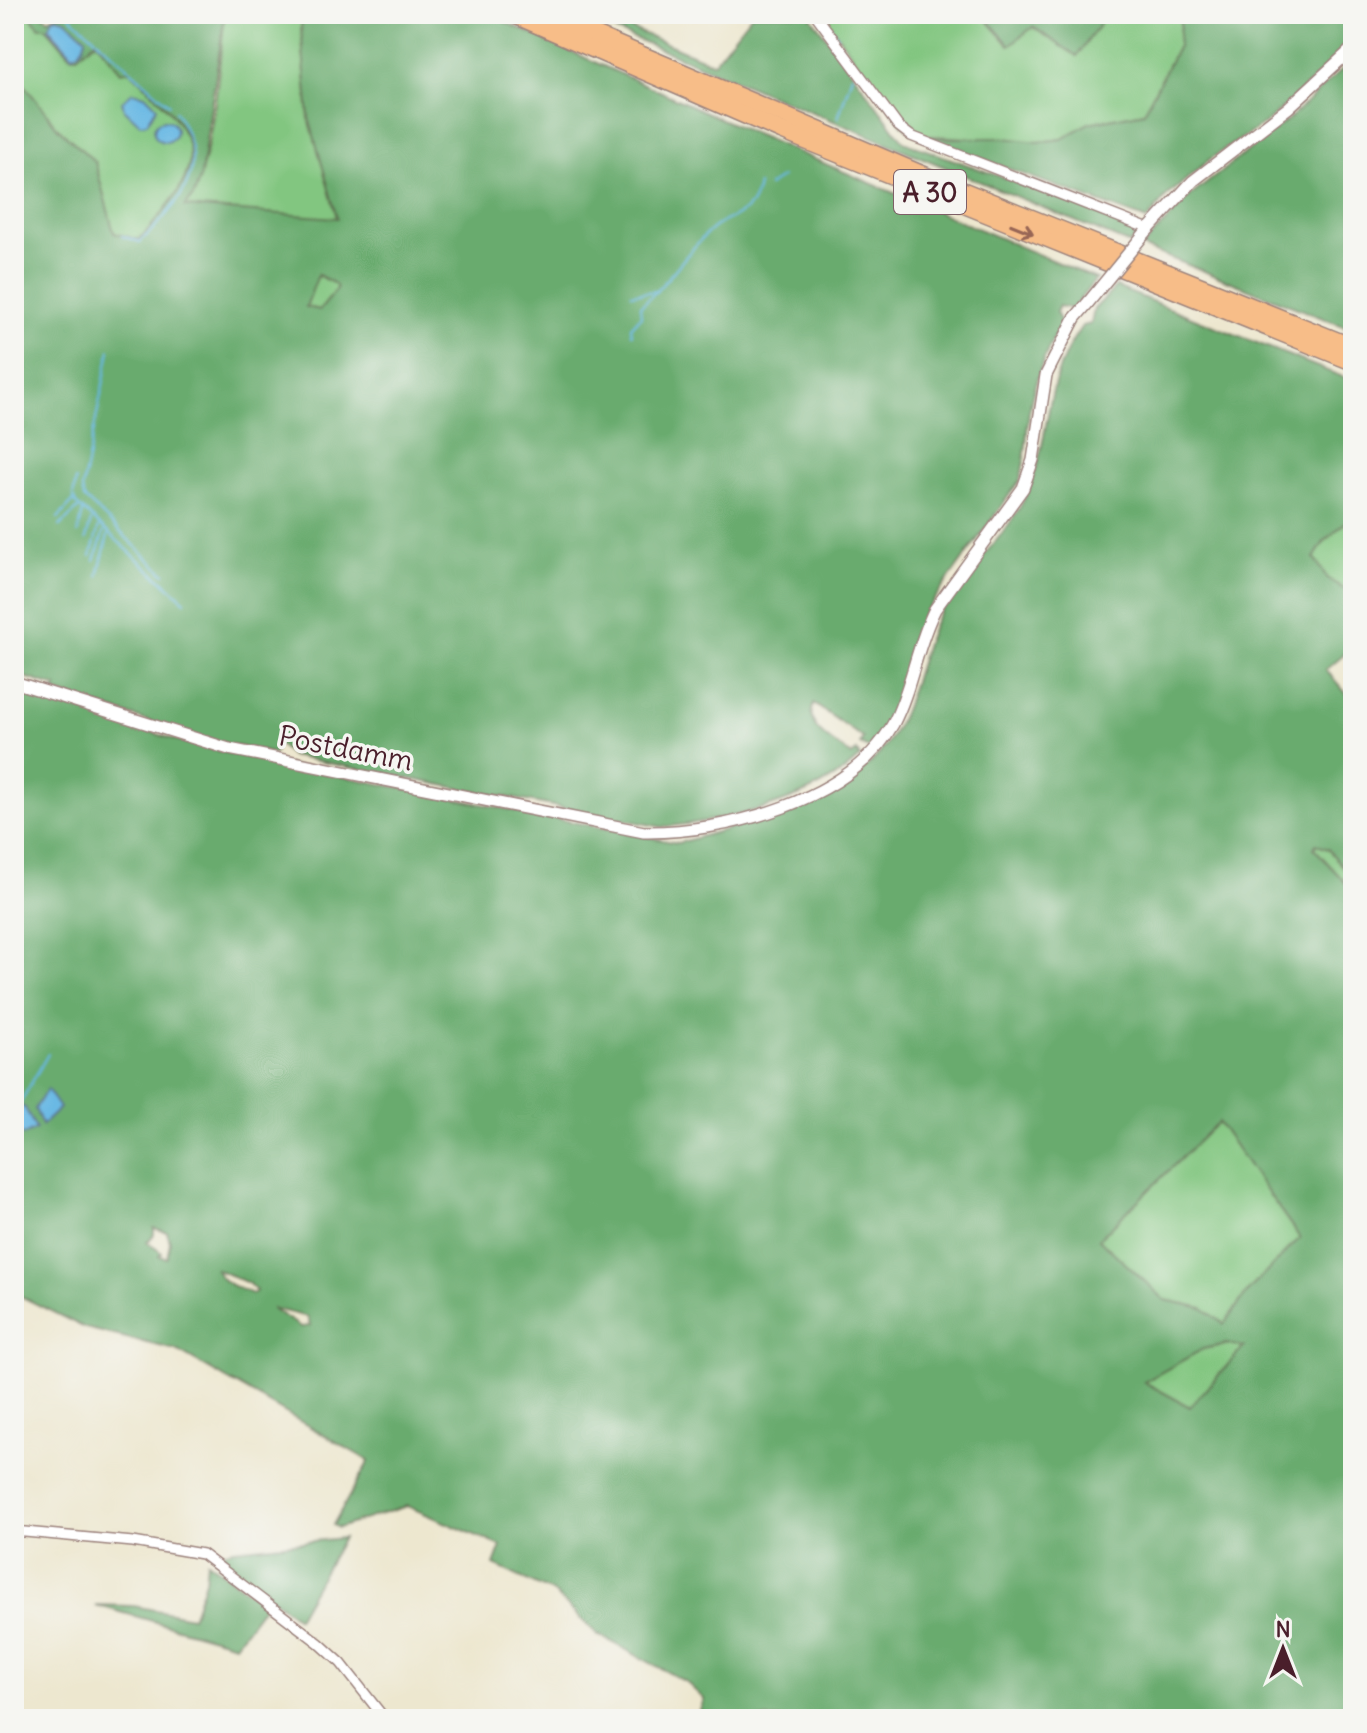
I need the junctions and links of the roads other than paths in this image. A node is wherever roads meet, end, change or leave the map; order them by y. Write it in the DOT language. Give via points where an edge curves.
graph roads {
  1 [pos="512,14"];
  2 [pos="546,14"];
  3 [pos="815,14"];
  4 [pos="1353,48"];
  5 [pos="1147,231"];
  6 [pos="1353,347"];
  7 [pos="1353,362"];
  8 [pos="14,682"];
  9 [pos="14,1531"];
  10 [pos="385,1719"];
  1 -- 7 [label="highway, A 30, one-way" via="892,177"];
  2 -- 6 [label="highway, A 30" via="903,166"];
  3 -- 5 [label="street" via="898,126 911,136"];
  4 -- 5 [label="street, Postdamm" via="1288,108 1193,181"];
  5 -- 8 [label="street, Postdamm, bridge" via="1075,318 1046,375 1033,460 1023,488 935,609 895,721 872,754 808,798 702,829 644,832 229,749"];
  9 -- 10 [label="street" via="202,1554 319,1643"];
}
